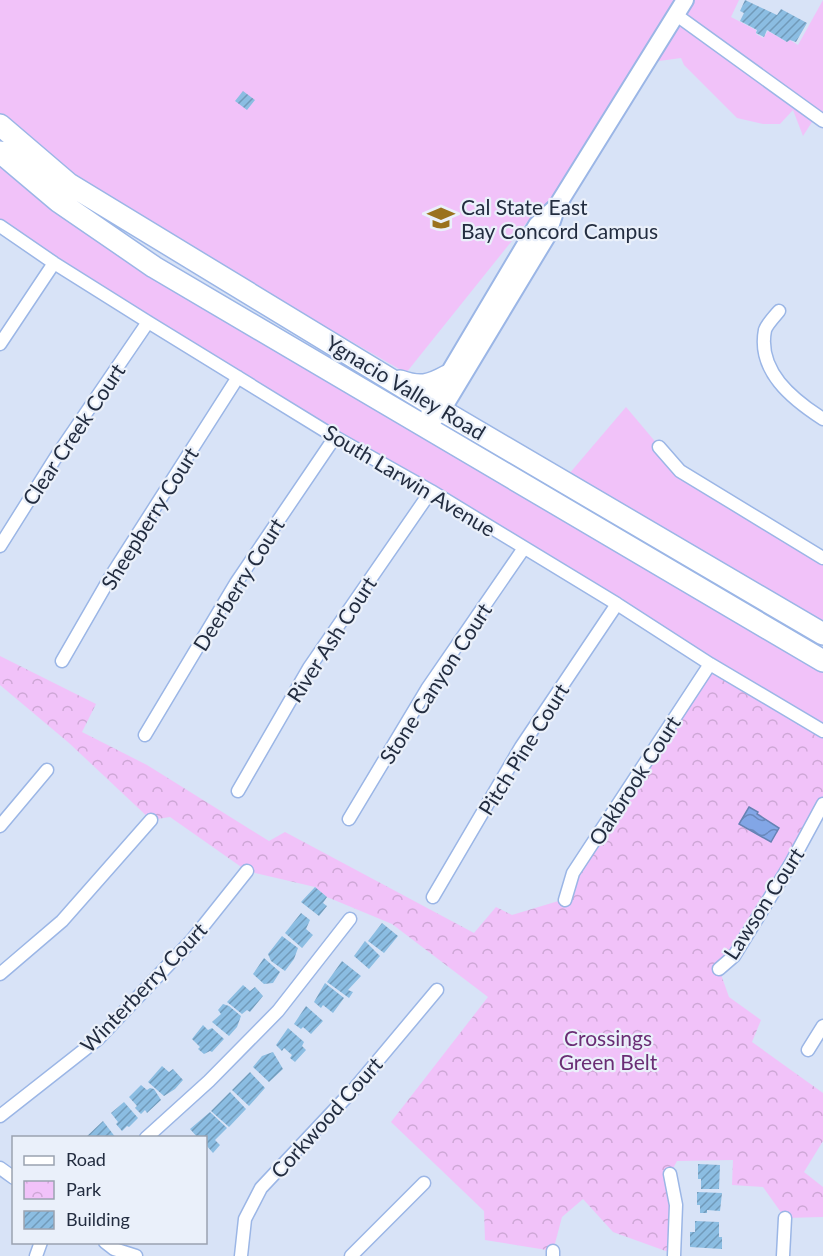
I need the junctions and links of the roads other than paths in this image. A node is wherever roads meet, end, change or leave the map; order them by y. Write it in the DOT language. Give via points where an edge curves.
graph roads {
  1 [pos="680,7"];
  2 [pos="823,121"];
  3 [pos="0,125"];
  4 [pos="0,152"];
  5 [pos="557,206"];
  6 [pos="0,226"];
  7 [pos="54,263"];
  8 [pos="779,311"];
  9 [pos="148,322"];
  10 [pos="0,344"];
  11 [pos="386,376"];
  12 [pos="447,376"];
  13 [pos="238,377"];
  14 [pos="437,407"];
  15 [pos="823,418"];
  16 [pos="427,426"];
  17 [pos="335,436"];
  18 [pos="659,447"];
  19 [pos="430,491"];
  20 [pos="0,546"];
  21 [pos="524,548"];
  22 [pos="823,558"];
  23 [pos="617,604"];
  24 [pos="823,634"];
  25 [pos="62,661"];
  26 [pos="823,661"];
  27 [pos="710,664"];
  28 [pos="823,731"];
  29 [pos="145,735"];
  30 [pos="47,770"];
  31 [pos="238,791"];
  32 [pos="823,804"];
  33 [pos="349,819"];
  34 [pos="151,820"];
  35 [pos="0,826"];
  36 [pos="247,871"];
  37 [pos="433,897"];
  38 [pos="565,900"];
  39 [pos="350,919"];
  40 [pos="719,969"];
  41 [pos="0,974"];
  42 [pos="438,990"];
  43 [pos="823,1026"];
  44 [pos="808,1050"];
  45 [pos="0,1116"];
  46 [pos="147,1136"];
  47 [pos="670,1174"];
  48 [pos="424,1183"];
  49 [pos="785,1218"];
  50 [pos="107,1244"];
  51 [pos="136,1256"];
  52 [pos="241,1256"];
  53 [pos="351,1256"];
  54 [pos="674,1256"];
  55 [pos="783,1256"];
  1 -- 2 [label="street"];
  1 -- 5 [label="street"];
  3 -- 11 [label="highway, Ygnacio Valley Road" via="69,184"];
  4 -- 16 [label="highway, Ygnacio Valley Road" via="58,201 154,267"];
  5 -- 12 [label="street" via="537,225"];
  5 -- 14 [label="street" via="547,236"];
  6 -- 7 [label="street, South Larwin Avenue"];
  7 -- 9 [label="street, South Larwin Avenue"];
  7 -- 10 [label="street"];
  8 -- 15 [label="street" via="765,328 765,358 780,385 801,405"];
  9 -- 13 [label="street, South Larwin Avenue"];
  9 -- 20 [label="street, Clear Creek Court"];
  11 -- 12 [label="highway" via="415,386 432,384"];
  11 -- 14 [label="highway, Ygnacio Valley Road"];
  12 -- 14 [label="street"];
  13 -- 17 [label="street, South Larwin Avenue"];
  13 -- 25 [label="street, Sheepberry Court" via="111,576"];
  14 -- 16 [label="street"];
  14 -- 24 [label="highway, Ygnacio Valley Road"];
  16 -- 26 [label="highway, Ygnacio Valley Road"];
  17 -- 19 [label="street, South Larwin Avenue"];
  17 -- 29 [label="street, Deerberry Court" via="236,583"];
  18 -- 22 [label="street" via="680,471"];
  19 -- 21 [label="street, South Larwin Avenue"];
  19 -- 31 [label="street, River Ash Court" via="309,668"];
  21 -- 23 [label="street, South Larwin Avenue"];
  21 -- 33 [label="street, Stone Canyon Court" via="428,689"];
  23 -- 27 [label="street, South Larwin Avenue"];
  23 -- 37 [label="street, Pitch Pine Court" via="521,747"];
  27 -- 28 [label="street, South Larwin Avenue"];
  27 -- 38 [label="street, Oakbrook Court" via="573,873"];
  30 -- 35 [label="street"];
  32 -- 40 [label="street, Lawson Court" via="734,956"];
  34 -- 41 [label="street" via="62,921"];
  36 -- 45 [label="street, Winterberry Court" via="192,940 98,1039"];
  39 -- 46 [label="street" via="278,1011"];
  42 -- 52 [label="street, Corkwood Court" via="354,1089 261,1188 245,1219"];
  43 -- 44 [label="street"];
  47 -- 54 [label="street" via="676,1205"];
  48 -- 53 [label="street"];
  49 -- 55 [label="street"];
  50 -- 51 [label="street"];
}
